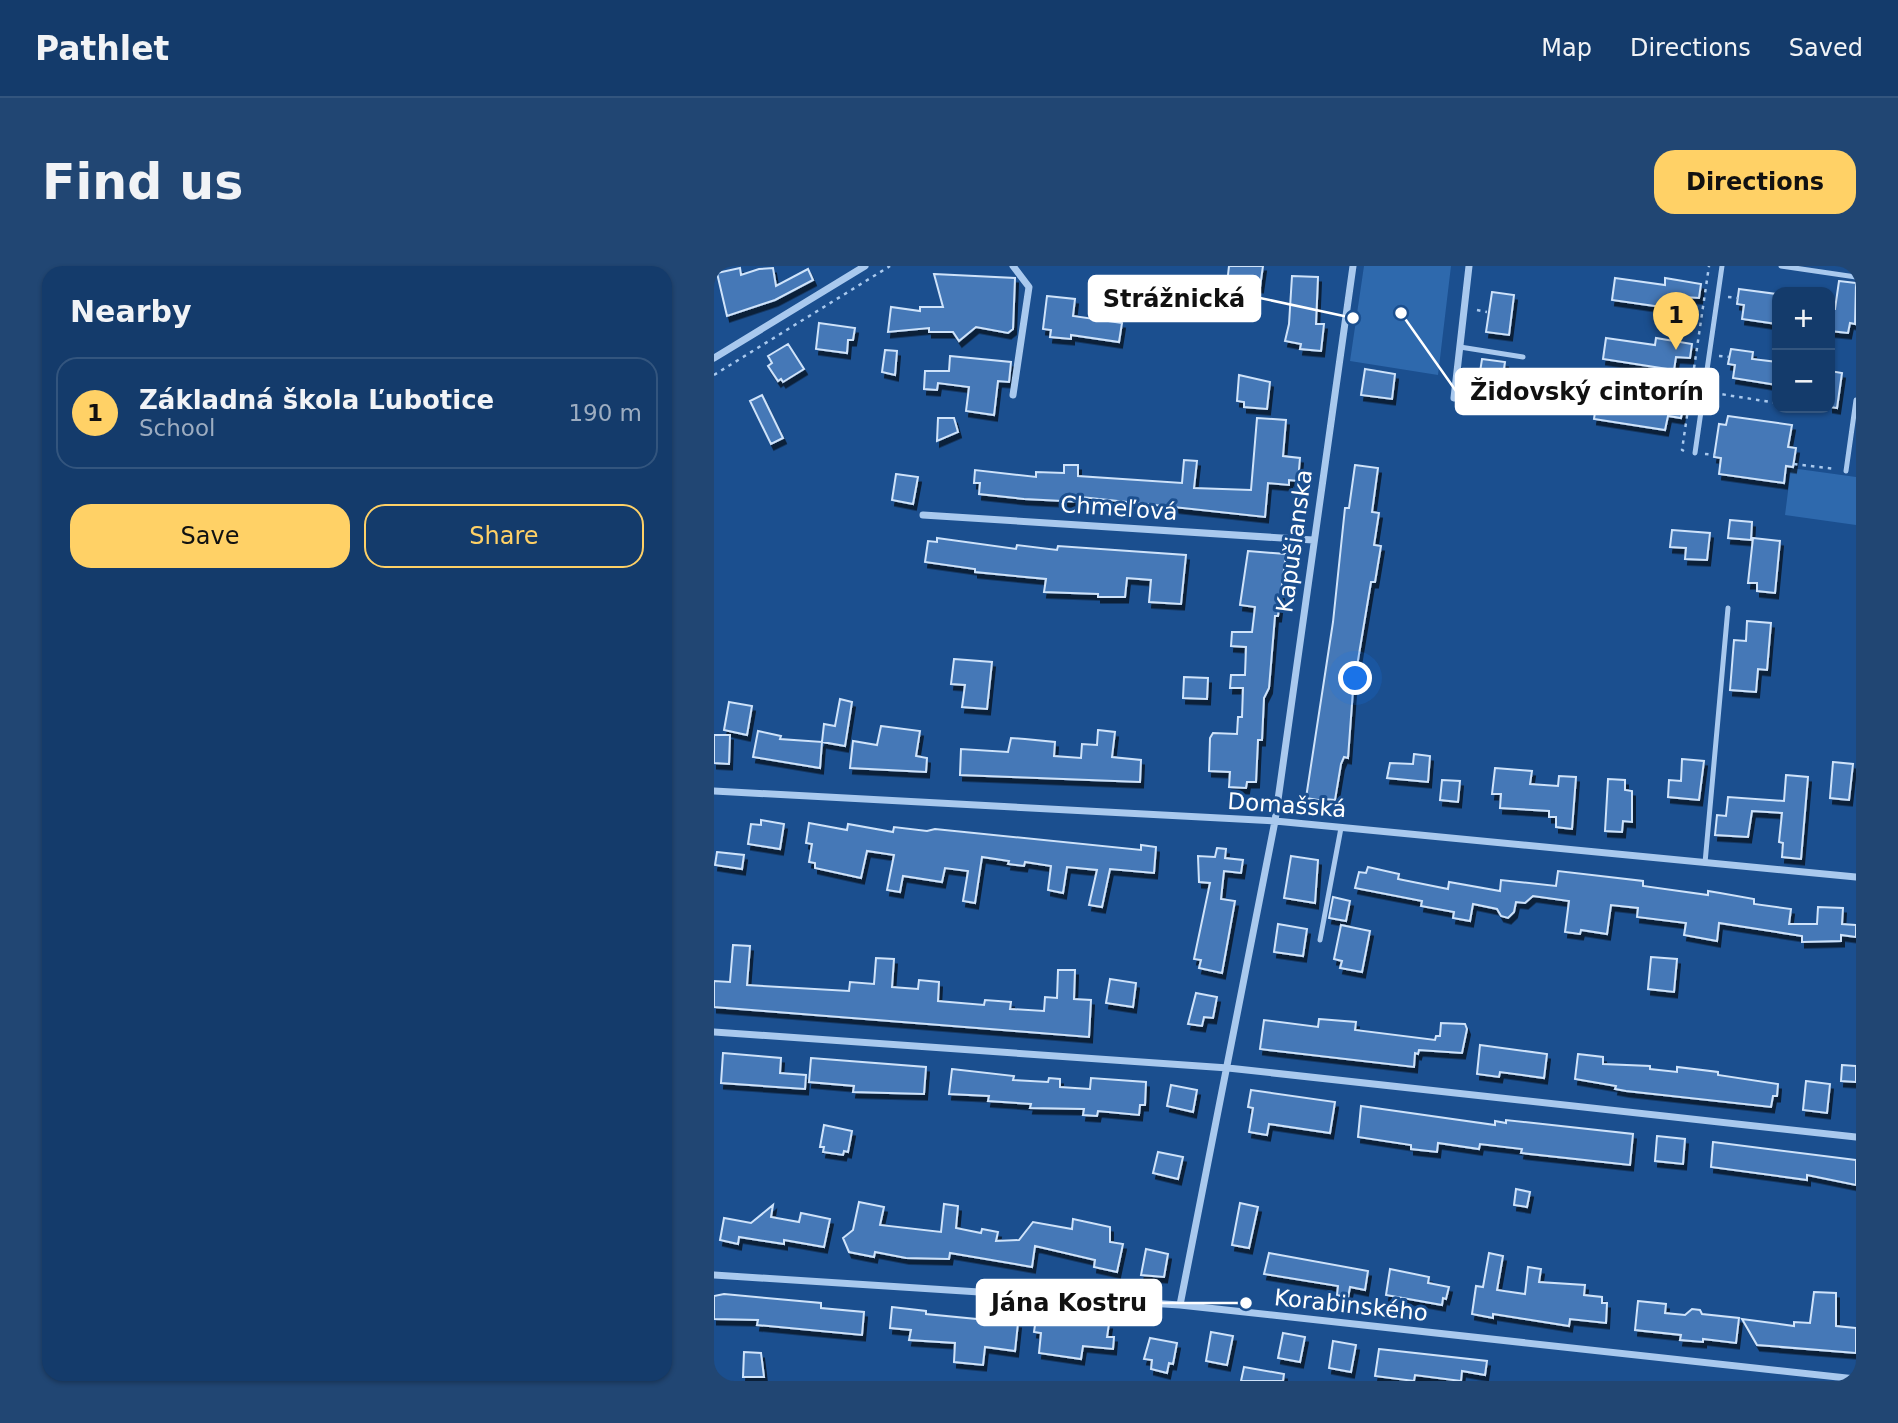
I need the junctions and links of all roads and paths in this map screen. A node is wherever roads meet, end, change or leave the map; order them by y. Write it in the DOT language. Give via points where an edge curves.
graph roads {
  1 [pos="865,266"];
  2 [pos="890,266"];
  3 [pos="1013,266"];
  4 [pos="1353,266"];
  5 [pos="1469,266"];
  6 [pos="1709,266"];
  7 [pos="1722,266"];
  8 [pos="1781,266"];
  9 [pos="1856,277"];
  10 [pos="1460,347"];
  11 [pos="1523,357"];
  12 [pos="714,358"];
  13 [pos="714,374"];
  14 [pos="1704,391"];
  15 [pos="1013,395"];
  16 [pos="1454,398"];
  17 [pos="1856,400"];
  18 [pos="1772,402"];
  19 [pos="1682,450"];
  20 [pos="1695,453"];
  21 [pos="1794,464"];
  22 [pos="1846,471"];
  23 [pos="923,515"];
  24 [pos="1313,540"];
  25 [pos="1728,608"];
  26 [pos="714,791"];
  27 [pos="1275,821"];
  28 [pos="1341,828"];
  29 [pos="1705,863"];
  30 [pos="1856,877"];
  31 [pos="1320,940"];
  32 [pos="714,1032"];
  33 [pos="1228,1068"];
  34 [pos="1856,1137"];
  35 [pos="714,1275"];
  36 [pos="1180,1305"];
  37 [pos="1856,1379"];
  1 -- 12 [label="street"];
  2 -- 13 [label="path"];
  3 -- 15 [label="street" via="1029,287"];
  4 -- 24 [label="street, Kapušianska"];
  5 -- 10 [label="street"];
  6 -- 19 [label="path"];
  7 -- 14 [label="lane"];
  8 -- 9 [label="lane"];
  10 -- 11 [label="lane"];
  10 -- 16 [label="street"];
  14 -- 18 [label="path"];
  14 -- 20 [label="lane"];
  17 -- 22 [label="lane"];
  21 -- 22 [label="path"];
  23 -- 24 [label="street, Chmeľová"];
  24 -- 27 [label="street, Kapušianska"];
  25 -- 29 [label="lane"];
  26 -- 27 [label="street, Domašská"];
  27 -- 28 [label="street, Domašská"];
  27 -- 33 [label="street, Kapušianska"];
  28 -- 29 [label="street, Domašská"];
  28 -- 31 [label="lane"];
  29 -- 30 [label="street, Domašská"];
  32 -- 33 [label="street"];
  33 -- 34 [label="street"];
  33 -- 36 [label="street, Kapušianska"];
  35 -- 36 [label="street, Korabinského"];
  36 -- 37 [label="street, Korabinského"];
}
